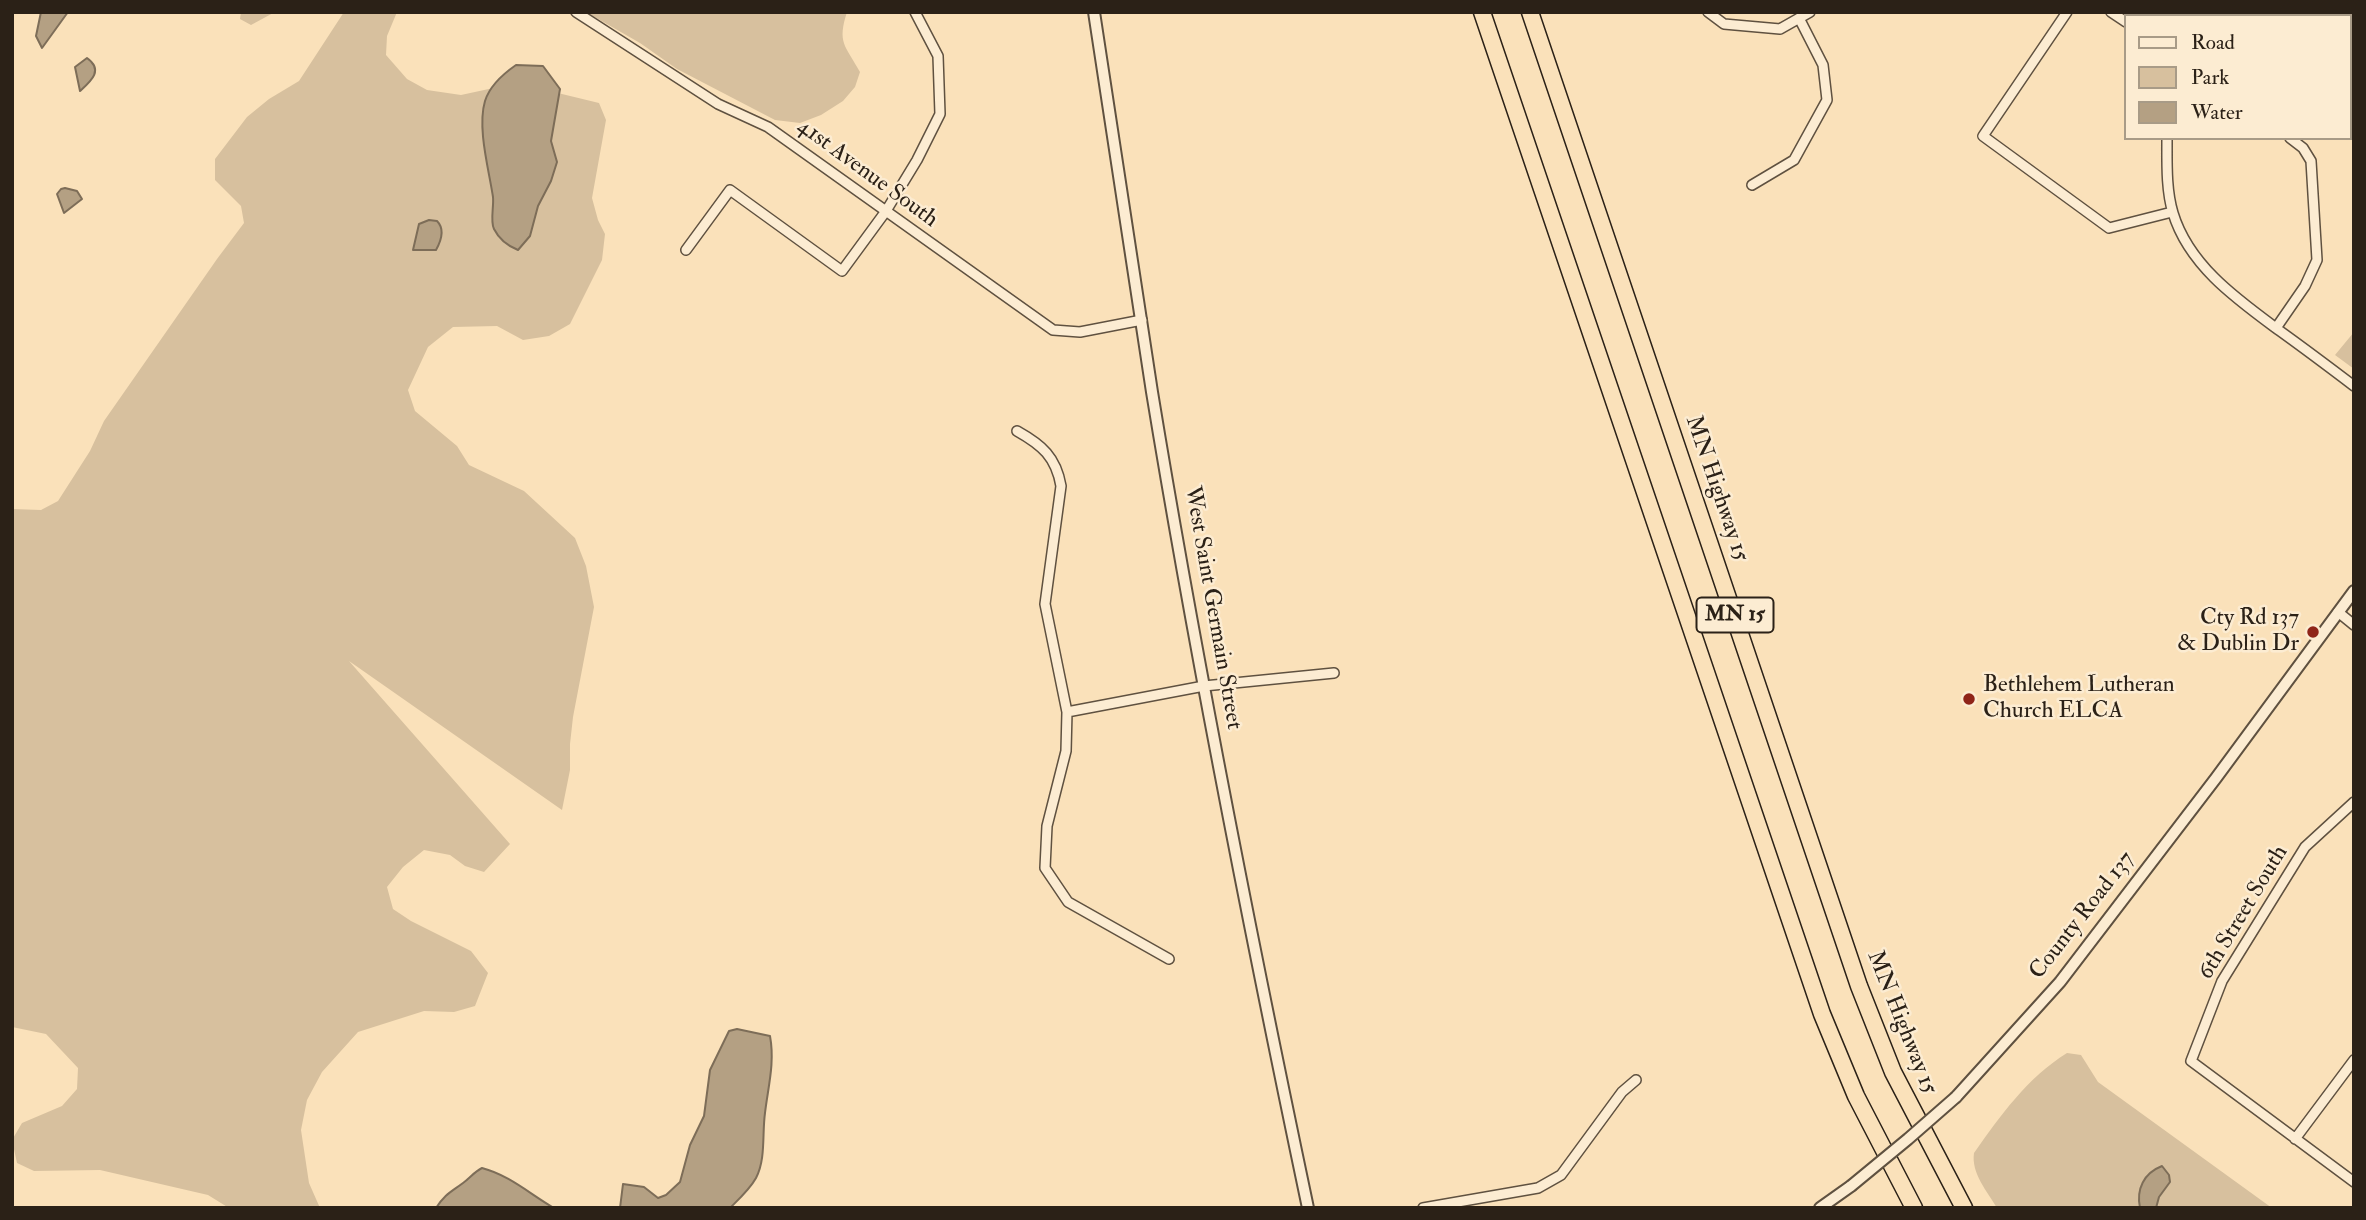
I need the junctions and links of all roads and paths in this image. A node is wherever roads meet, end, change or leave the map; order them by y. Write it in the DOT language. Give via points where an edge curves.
graph roads {
  1 [pos="576,12"];
  2 [pos="915,12"];
  3 [pos="1094,12"];
  4 [pos="1482,12"];
  5 [pos="1530,12"];
  6 [pos="1708,12"];
  7 [pos="1810,12"];
  8 [pos="2067,12"];
  9 [pos="1799,18"];
  10 [pos="2167,140"];
  11 [pos="2293,140"];
  12 [pos="1752,185"];
  13 [pos="886,211"];
  14 [pos="2172,212"];
  15 [pos="686,250"];
  16 [pos="1142,320"];
  17 [pos="2276,328"];
  18 [pos="2354,386"];
  19 [pos="1017,431"];
  20 [pos="2354,591"];
  21 [pos="2338,612"];
  22 [pos="2354,625"];
  23 [pos="1334,673"];
  24 [pos="1203,686"];
  25 [pos="1067,712"];
  26 [pos="2354,802"];
  27 [pos="1169,959"];
  28 [pos="2354,1060"];
  29 [pos="1636,1080"];
  30 [pos="2295,1139"];
  31 [pos="2354,1182"];
  32 [pos="1308,1208"];
  33 [pos="1423,1208"];
  34 [pos="1820,1208"];
  35 [pos="1914,1208"];
  36 [pos="1964,1208"];
  1 -- 13 [label="street, 41st Avenue South" via="718,104 768,127"];
  2 -- 13 [label="street" via="937,56 940,114"];
  3 -- 16 [label="street, West Saint Germain Street"];
  4 -- 35 [label="highway, MN 15" via="1822,1014 1856,1096"];
  5 -- 36 [label="highway, MN Highway 15 / MN 15" via="1859,986 1893,1072"];
  6 -- 9 [label="street" via="1724,24 1780,29"];
  7 -- 9 [label="street"];
  8 -- 14 [label="street" via="1983,136 2109,228"];
  9 -- 12 [label="street" via="1823,65 1827,100 1794,160"];
  10 -- 14 [label="street"];
  11 -- 17 [label="street" via="2311,161 2317,260"];
  13 -- 15 [label="street" via="842,271 730,190"];
  13 -- 16 [label="street, 41st Avenue South" via="1053,330 1080,332"];
  14 -- 17 [label="street" via="2203,266 2228,292"];
  16 -- 24 [label="street, West Saint Germain Street"];
  17 -- 18 [label="street"];
  19 -- 25 [label="street" via="1039,443 1058,469 1061,486 1045,604"];
  20 -- 21 [label="street, County Road 137"];
  21 -- 22 [label="street"];
  21 -- 34 [label="street, County Road 137, bridge" via="2060,982 1956,1097"];
  23 -- 24 [label="street"];
  24 -- 25 [label="street"];
  24 -- 32 [label="street, West Saint Germain Street"];
  25 -- 27 [label="street" via="1066,751 1047,826 1045,869 1068,902"];
  26 -- 30 [label="street, 6th Street South" via="2305,847 2222,981 2190,1061"];
  28 -- 30 [label="street"];
  29 -- 33 [label="street" via="1622,1092 1561,1175 1538,1188"];
  30 -- 31 [label="street"];
}
